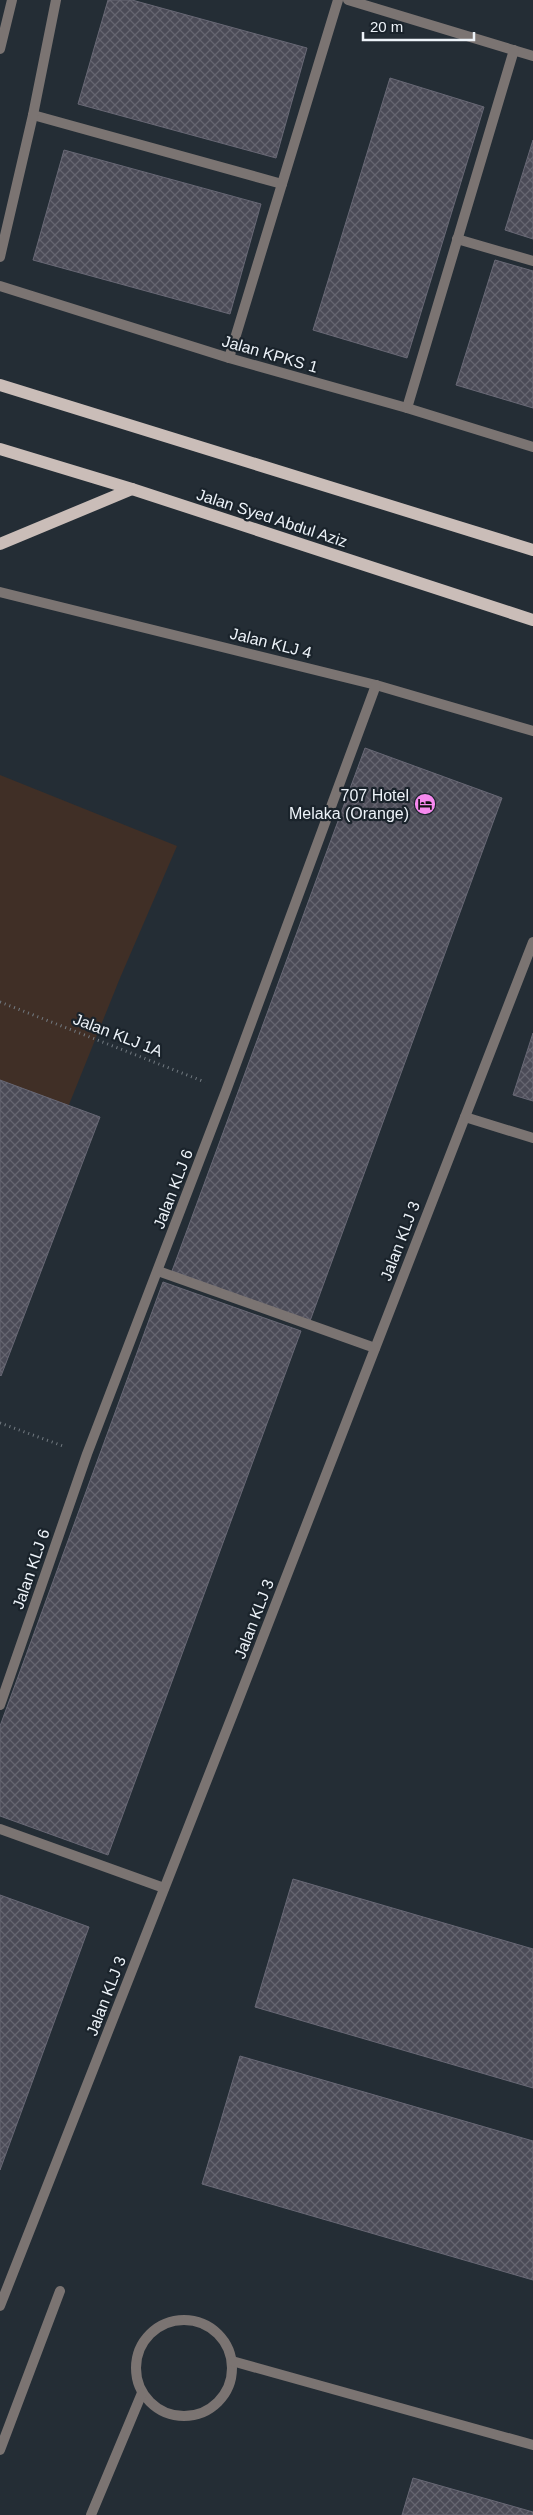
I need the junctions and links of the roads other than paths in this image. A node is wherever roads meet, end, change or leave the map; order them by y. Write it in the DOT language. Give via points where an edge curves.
graph roads {
  1 [pos="12,0"];
  2 [pos="56,0"];
  3 [pos="338,0"];
  4 [pos="348,0"];
  5 [pos="0,49"];
  6 [pos="514,50"];
  7 [pos="533,56"];
  8 [pos="34,115"];
  9 [pos="282,184"];
  10 [pos="457,239"];
  11 [pos="0,257"];
  12 [pos="533,260"];
  13 [pos="0,286"];
  14 [pos="229,358"];
  15 [pos="0,385"];
  16 [pos="407,408"];
  17 [pos="533,446"];
  18 [pos="0,449"];
  19 [pos="132,489"];
  20 [pos="0,544"];
  21 [pos="533,550"];
  22 [pos="0,592"];
  23 [pos="533,620"];
  24 [pos="376,684"];
  25 [pos="533,731"];
  26 [pos="533,942"];
  27 [pos="464,1117"];
  28 [pos="533,1138"];
  29 [pos="158,1272"];
  30 [pos="375,1348"];
  31 [pos="0,1705"];
  32 [pos="0,1829"];
  33 [pos="164,1888"];
  34 [pos="60,2291"];
  35 [pos="0,2306"];
  36 [pos="232,2361"];
  37 [pos="142,2392"];
  38 [pos="533,2445"];
  39 [pos="0,2450"];
  40 [pos="91,2515"];
  1 -- 5 [label="street"];
  2 -- 8 [label="street"];
  3 -- 9 [label="street"];
  4 -- 6 [label="street"];
  6 -- 7 [label="street"];
  6 -- 10 [label="street"];
  8 -- 9 [label="street"];
  8 -- 11 [label="street"];
  9 -- 14 [label="street"];
  10 -- 12 [label="street"];
  10 -- 16 [label="street"];
  13 -- 14 [label="street, Jalan KPKS 1"];
  14 -- 16 [label="street, Jalan KPKS 1"];
  15 -- 21 [label="main road"];
  16 -- 17 [label="street, Jalan KPKS 1"];
  18 -- 19 [label="main road, Jalan Syed Abdul Aziz"];
  19 -- 20 [label="main road"];
  19 -- 23 [label="main road, Jalan Syed Abdul Aziz"];
  22 -- 24 [label="street, Jalan KLJ 4"];
  24 -- 25 [label="street, Jalan KLJ 4"];
  24 -- 29 [label="street, Jalan KLJ 6"];
  26 -- 27 [label="street, Jalan KLJ 3"];
  27 -- 28 [label="street"];
  27 -- 30 [label="street, Jalan KLJ 3"];
  29 -- 30 [label="street"];
  29 -- 31 [label="street, Jalan KLJ 6" via="87,1454"];
  30 -- 33 [label="street, Jalan KLJ 3"];
  32 -- 33 [label="street"];
  33 -- 35 [label="street, Jalan KLJ 3"];
  34 -- 39 [label="street"];
  36 -- 37 [label="street" via="231,2378 225,2393 200,2414 183,2416 167,2413 153,2405"];
  36 -- 37 [label="street" via="227,2347 206,2326 191,2320 168,2323 149,2335 140,2348 136,2363"];
  36 -- 38 [label="street"];
  37 -- 40 [label="street"];
}
